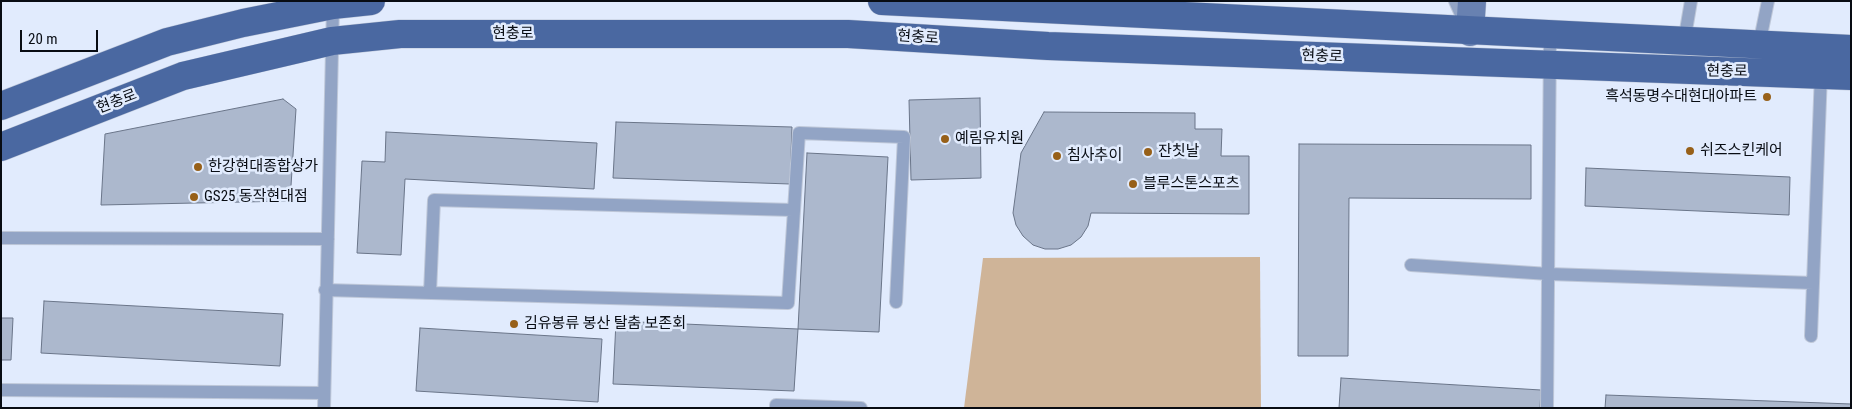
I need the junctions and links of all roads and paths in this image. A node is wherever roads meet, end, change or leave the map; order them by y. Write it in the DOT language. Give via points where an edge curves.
graph roads {
  1 [pos="371,1"];
  2 [pos="882,1"];
  3 [pos="1455,1"];
  4 [pos="1472,1"];
  5 [pos="1691,1"];
  6 [pos="1768,1"];
  7 [pos="333,5"];
  8 [pos="1470,32"];
  9 [pos="1550,35"];
  10 [pos="332,41"];
  11 [pos="1684,42"];
  12 [pos="1759,45"];
  13 [pos="1821,47"];
  14 [pos="1851,49"];
  15 [pos="1550,66"];
  16 [pos="1821,74"];
  17 [pos="1851,76"];
  18 [pos="1,106"];
  19 [pos="1,147"];
  20 [pos="793,210"];
  21 [pos="1,238"];
  22 [pos="328,239"];
  23 [pos="1410,265"];
  24 [pos="1549,274"];
  25 [pos="1813,283"];
  26 [pos="325,290"];
  27 [pos="430,293"];
  28 [pos="896,302"];
  29 [pos="1811,336"];
  30 [pos="1,390"];
  31 [pos="324,393"];
  32 [pos="324,408"];
  33 [pos="776,408"];
  34 [pos="861,408"];
  35 [pos="1547,408"];
  1 -- 7 [label="main road"];
  2 -- 8 [label="main road, 현충로"];
  3 -- 8 [label="lane"];
  4 -- 8 [label="street"];
  5 -- 11 [label="lane"];
  6 -- 12 [label="lane"];
  7 -- 10 [label="lane"];
  7 -- 18 [label="main road" via="167,42"];
  8 -- 9 [label="main road, 현충로"];
  9 -- 11 [label="main road, 현충로"];
  9 -- 15 [label="lane"];
  10 -- 15 [label="main road, 현충로" via="400,34 848,34 1048,46"];
  10 -- 19 [label="main road, 현충로" via="183,76"];
  10 -- 22 [label="lane"];
  11 -- 12 [label="main road, 현충로"];
  12 -- 13 [label="main road, 현충로"];
  13 -- 14 [label="main road, 현충로"];
  13 -- 16 [label="lane"];
  15 -- 16 [label="main road, 현충로"];
  15 -- 24 [label="lane"];
  16 -- 17 [label="main road, 현충로"];
  16 -- 25 [label="lane"];
  20 -- 27 [label="lane" via="788,303"];
  20 -- 27 [label="lane" via="434,200"];
  20 -- 28 [label="lane" via="800,133 904,137"];
  21 -- 22 [label="lane"];
  22 -- 26 [label="lane"];
  23 -- 24 [label="lane"];
  24 -- 25 [label="lane"];
  24 -- 35 [label="lane"];
  25 -- 29 [label="lane"];
  26 -- 27 [label="lane"];
  26 -- 31 [label="lane"];
  30 -- 31 [label="lane"];
  31 -- 32 [label="lane"];
  33 -- 34 [label="lane" via="776,405"];
}
